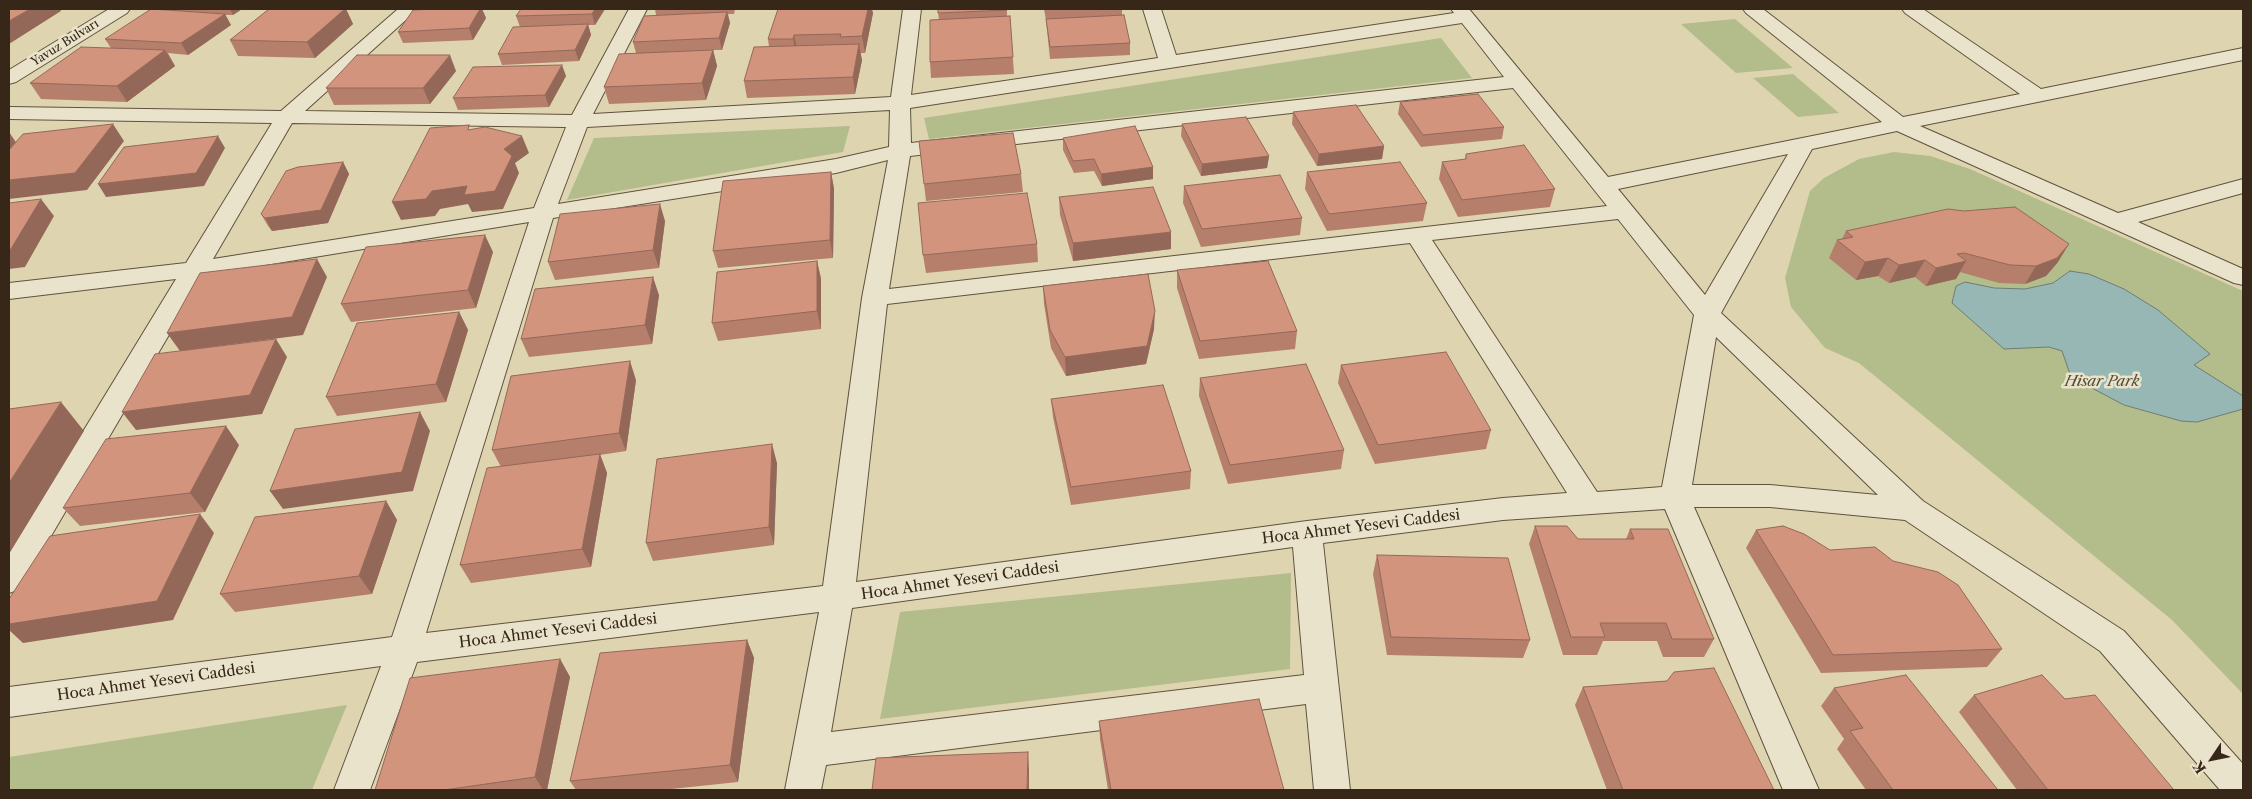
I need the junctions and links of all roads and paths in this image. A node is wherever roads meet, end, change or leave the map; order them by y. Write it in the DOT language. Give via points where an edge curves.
graph roads {
  1 [pos="121,9"];
  2 [pos="408,9"];
  3 [pos="638,9"];
  4 [pos="912,9"];
  5 [pos="1152,9"];
  6 [pos="1752,9"];
  7 [pos="1911,9"];
  8 [pos="1464,13"];
  9 [pos="2243,54"];
  10 [pos="1169,62"];
  11 [pos="9,78"];
  12 [pos="1518,81"];
  13 [pos="2036,96"];
  14 [pos="900,103"];
  15 [pos="9,113"];
  16 [pos="285,118"];
  17 [pos="579,121"];
  18 [pos="1898,124"];
  19 [pos="1804,144"];
  20 [pos="900,151"];
  21 [pos="1603,185"];
  22 [pos="2243,186"];
  23 [pos="1624,211"];
  24 [pos="543,214"];
  25 [pos="2116,220"];
  26 [pos="1417,235"];
  27 [pos="196,269"];
  28 [pos="2243,278"];
  29 [pos="9,291"];
  30 [pos="875,298"];
  31 [pos="1707,314"];
  32 [pos="1675,497"];
  33 [pos="1588,502"];
  34 [pos="1912,509"];
  35 [pos="1307,533"];
  36 [pos="9,580"];
  37 [pos="838,597"];
  38 [pos="404,650"];
  39 [pos="1322,687"];
  40 [pos="9,702"];
  41 [pos="810,751"];
  42 [pos="352,790"];
  43 [pos="803,790"];
  44 [pos="1332,790"];
  45 [pos="1801,790"];
  46 [pos="2243,790"];
  1 -- 11 [label="street, Yavuz Bulvarı"];
  2 -- 16 [label="street"];
  3 -- 17 [label="street"];
  4 -- 14 [label="street"];
  5 -- 10 [label="street"];
  6 -- 18 [label="street"];
  7 -- 13 [label="street"];
  8 -- 10 [label="street"];
  8 -- 12 [label="street"];
  9 -- 13 [label="street"];
  10 -- 14 [label="street"];
  12 -- 20 [label="street"];
  12 -- 21 [label="street"];
  13 -- 18 [label="street"];
  14 -- 17 [label="street"];
  14 -- 20 [label="street"];
  15 -- 16 [label="street"];
  16 -- 17 [label="street"];
  16 -- 27 [label="street"];
  17 -- 24 [label="street"];
  18 -- 19 [label="street"];
  18 -- 25 [label="street"];
  19 -- 21 [label="street"];
  19 -- 31 [label="street"];
  20 -- 24 [label="street" via="836,166"];
  20 -- 30 [label="street"];
  21 -- 23 [label="street"];
  22 -- 25 [label="street"];
  23 -- 26 [label="street"];
  23 -- 31 [label="street"];
  24 -- 27 [label="street"];
  24 -- 38 [label="street"];
  25 -- 28 [label="street"];
  26 -- 30 [label="street"];
  26 -- 33 [label="street"];
  27 -- 29 [label="street"];
  27 -- 36 [label="street"];
  30 -- 37 [label="street"];
  31 -- 32 [label="street"];
  31 -- 34 [label="street"];
  32 -- 33 [label="street, Hoca Ahmet Yesevi Caddesi"];
  32 -- 34 [label="street, Hoca Ahmet Yesevi Caddesi" via="1770,496"];
  32 -- 45 [label="street"];
  33 -- 35 [label="street, Hoca Ahmet Yesevi Caddesi"];
  34 -- 46 [label="street" via="2112,641"];
  35 -- 37 [label="street, Hoca Ahmet Yesevi Caddesi"];
  35 -- 39 [label="street"];
  37 -- 38 [label="street, Hoca Ahmet Yesevi Caddesi"];
  37 -- 41 [label="street"];
  38 -- 40 [label="street, Hoca Ahmet Yesevi Caddesi"];
  38 -- 42 [label="street"];
  39 -- 41 [label="street"];
  39 -- 44 [label="street"];
  41 -- 43 [label="street"];
}
